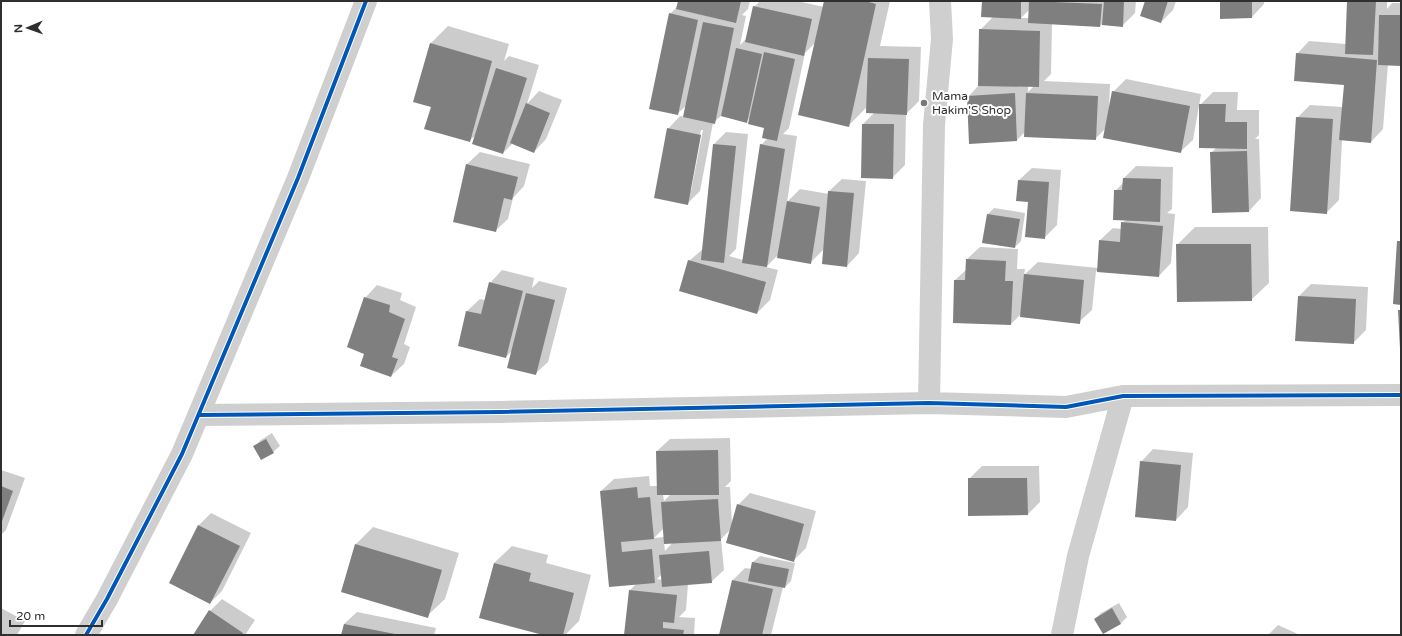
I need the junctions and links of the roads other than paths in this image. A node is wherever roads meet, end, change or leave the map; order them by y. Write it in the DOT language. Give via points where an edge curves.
graph roads {
  1 [pos="366,1"];
  2 [pos="940,1"];
  3 [pos="1401,395"];
  4 [pos="1123,396"];
  5 [pos="929,402"];
  6 [pos="199,415"];
  7 [pos="86,635"];
  8 [pos="1062,635"];
  1 -- 6 [label="street" via="298,178"];
  2 -- 5 [label="street" via="942,39 934,125"];
  3 -- 4 [label="street"];
  4 -- 5 [label="street" via="1066,408"];
  4 -- 8 [label="street" via="1078,556"];
  5 -- 6 [label="street" via="500,412"];
  6 -- 7 [label="street" via="182,454"];
}
